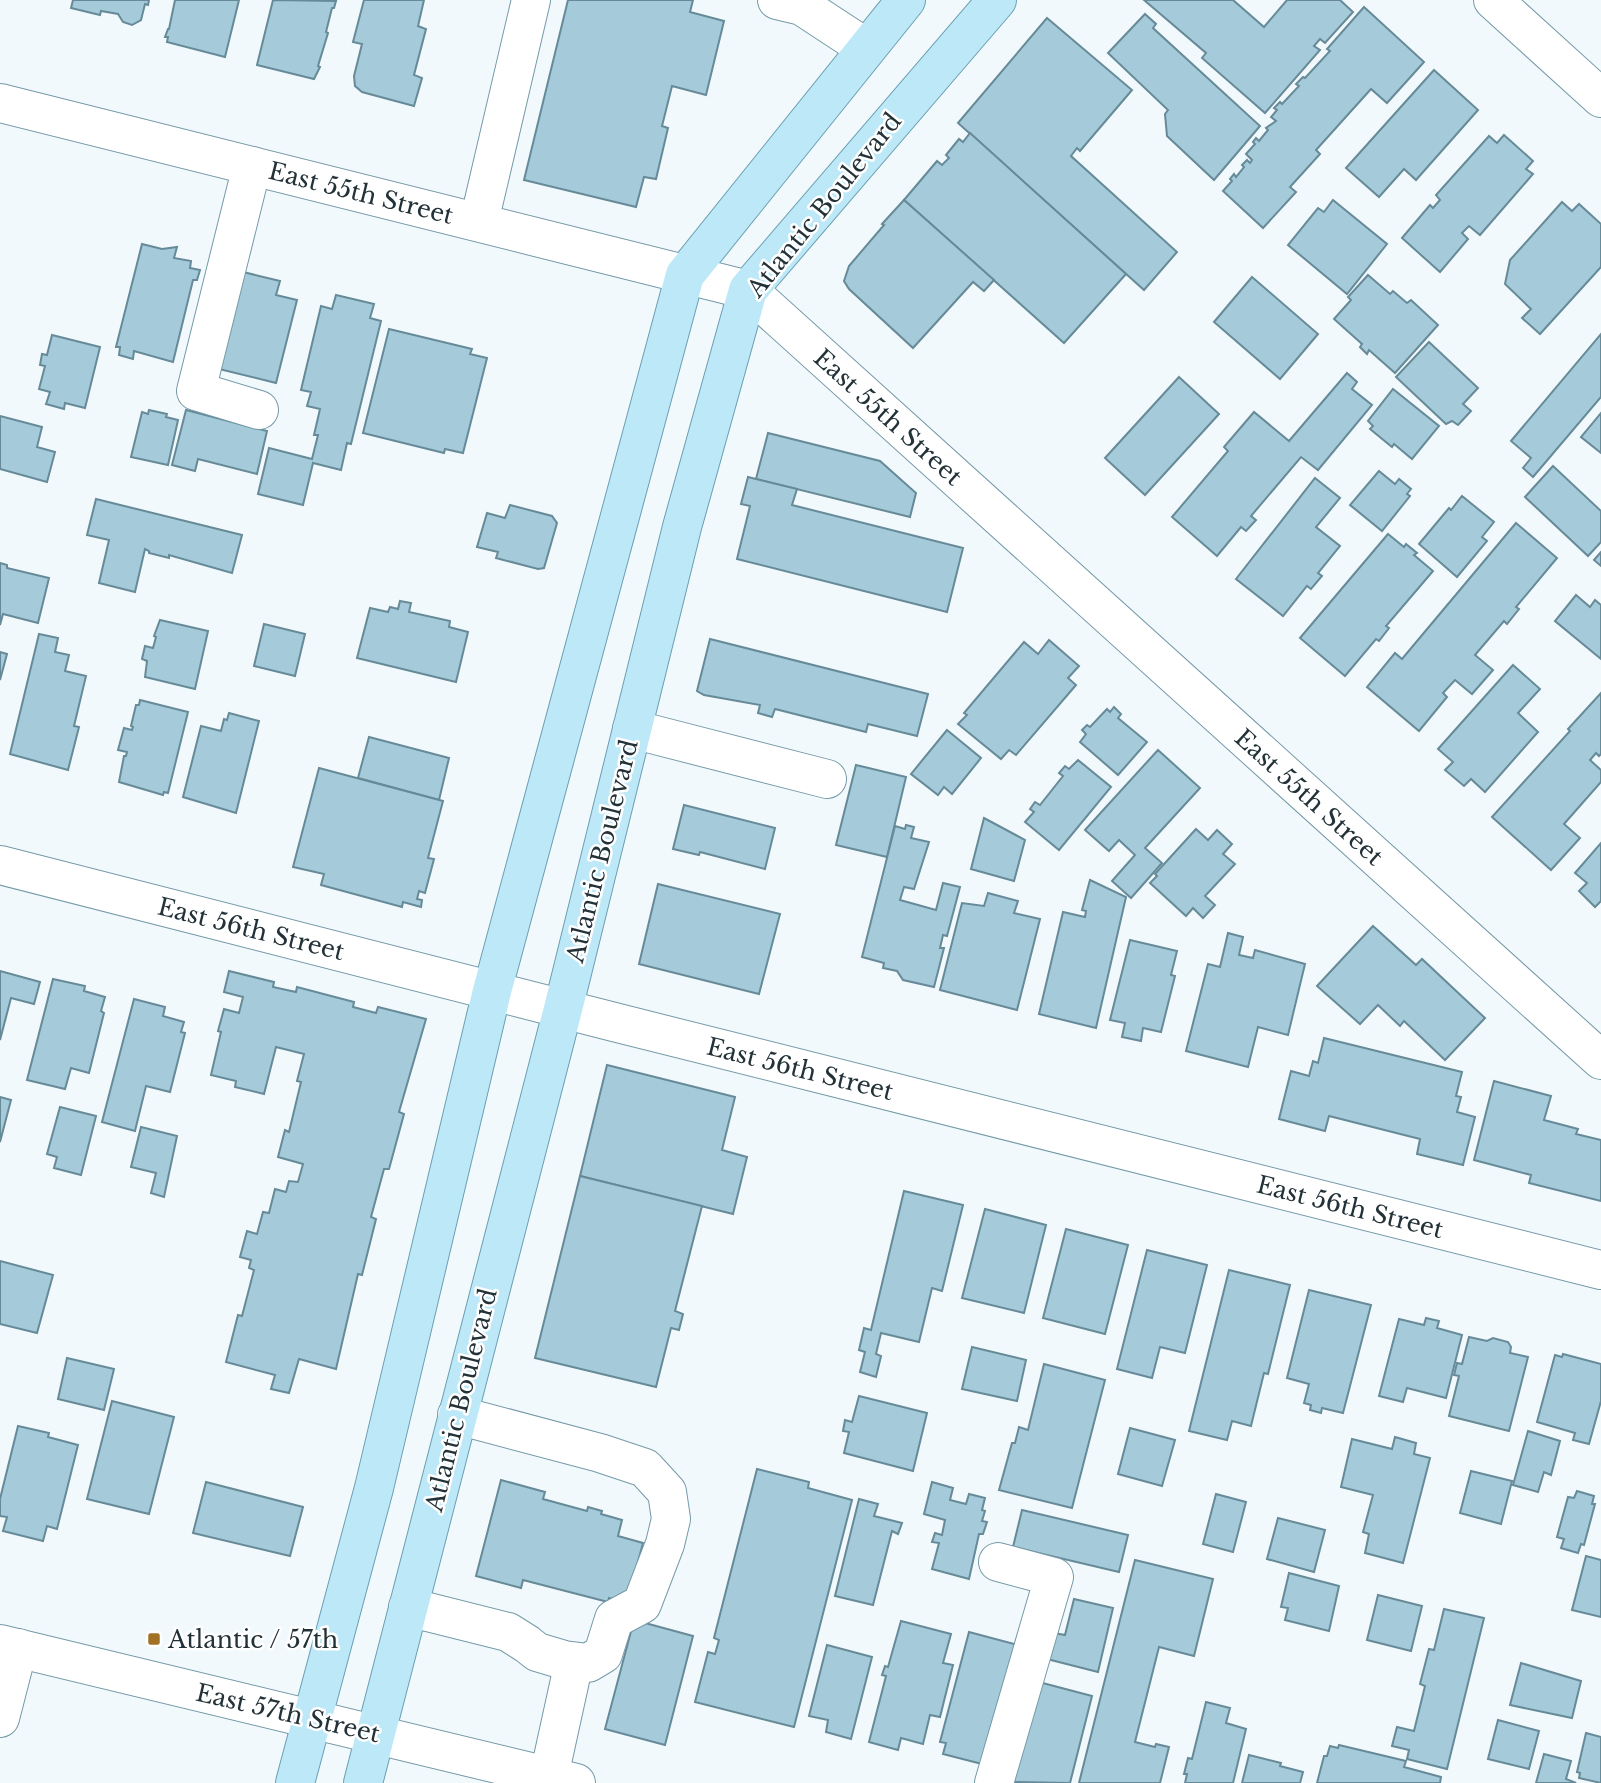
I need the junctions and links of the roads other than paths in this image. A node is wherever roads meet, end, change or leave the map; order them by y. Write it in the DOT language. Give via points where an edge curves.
graph roads {
  1 [pos="531,0"];
  2 [pos="777,0"];
  3 [pos="906,0"];
  4 [pos="997,0"];
  5 [pos="1493,0"];
  6 [pos="866,48"];
  7 [pos="1601,98"];
  8 [pos="0,103"];
  9 [pos="252,166"];
  10 [pos="479,222"];
  11 [pos="685,275"];
  12 [pos="748,290"];
  13 [pos="259,410"];
  14 [pos="632,729"];
  15 [pos="827,779"];
  16 [pos="0,865"];
  17 [pos="492,990"];
  18 [pos="563,1009"];
  19 [pos="1601,1060"];
  20 [pos="1601,1270"];
  21 [pos="457,1415"];
  22 [pos="998,1562"];
  23 [pos="408,1607"];
  24 [pos="9,1646"];
  25 [pos="574,1662"];
  26 [pos="0,1718"];
  27 [pos="312,1720"];
  28 [pos="376,1734"];
  29 [pos="563,1780"];
  30 [pos="295,1783"];
  31 [pos="363,1783"];
  32 [pos="994,1783"];
  1 -- 10 [label="street"];
  2 -- 6 [label="street" via="803,6"];
  3 -- 6 [label="main road"];
  4 -- 12 [label="main road, Atlantic Boulevard"];
  5 -- 7 [label="street"];
  6 -- 11 [label="main road"];
  8 -- 9 [label="street, East 55th Street"];
  9 -- 10 [label="street, East 55th Street"];
  9 -- 13 [label="street" via="196,391"];
  10 -- 11 [label="street, East 55th Street"];
  11 -- 12 [label="street, East 55th Street"];
  11 -- 17 [label="main road"];
  12 -- 14 [label="main road, Atlantic Boulevard"];
  12 -- 19 [label="street, East 55th Street"];
  14 -- 15 [label="street"];
  14 -- 18 [label="main road, Atlantic Boulevard"];
  16 -- 17 [label="street, East 56th Street"];
  17 -- 18 [label="street, East 56th Street"];
  17 -- 27 [label="main road" via="374,1488"];
  18 -- 20 [label="street, East 56th Street"];
  18 -- 21 [label="main road, Atlantic Boulevard"];
  21 -- 23 [label="main road, Atlantic Boulevard"];
  21 -- 25 [label="street" via="645,1468 667,1492 671,1519 642,1604 614,1619 603,1654 587,1663"];
  22 -- 32 [label="street" via="1054,1577"];
  23 -- 25 [label="street" via="509,1632 537,1652"];
  23 -- 28 [label="main road, Atlantic Boulevard"];
  24 -- 26 [label="street"];
  24 -- 27 [label="street, East 57th Street"];
  25 -- 29 [label="street"];
  27 -- 28 [label="street, East 57th Street"];
  27 -- 30 [label="main road"];
  28 -- 29 [label="street, East 57th Street"];
  28 -- 31 [label="main road, Atlantic Boulevard"];
}
